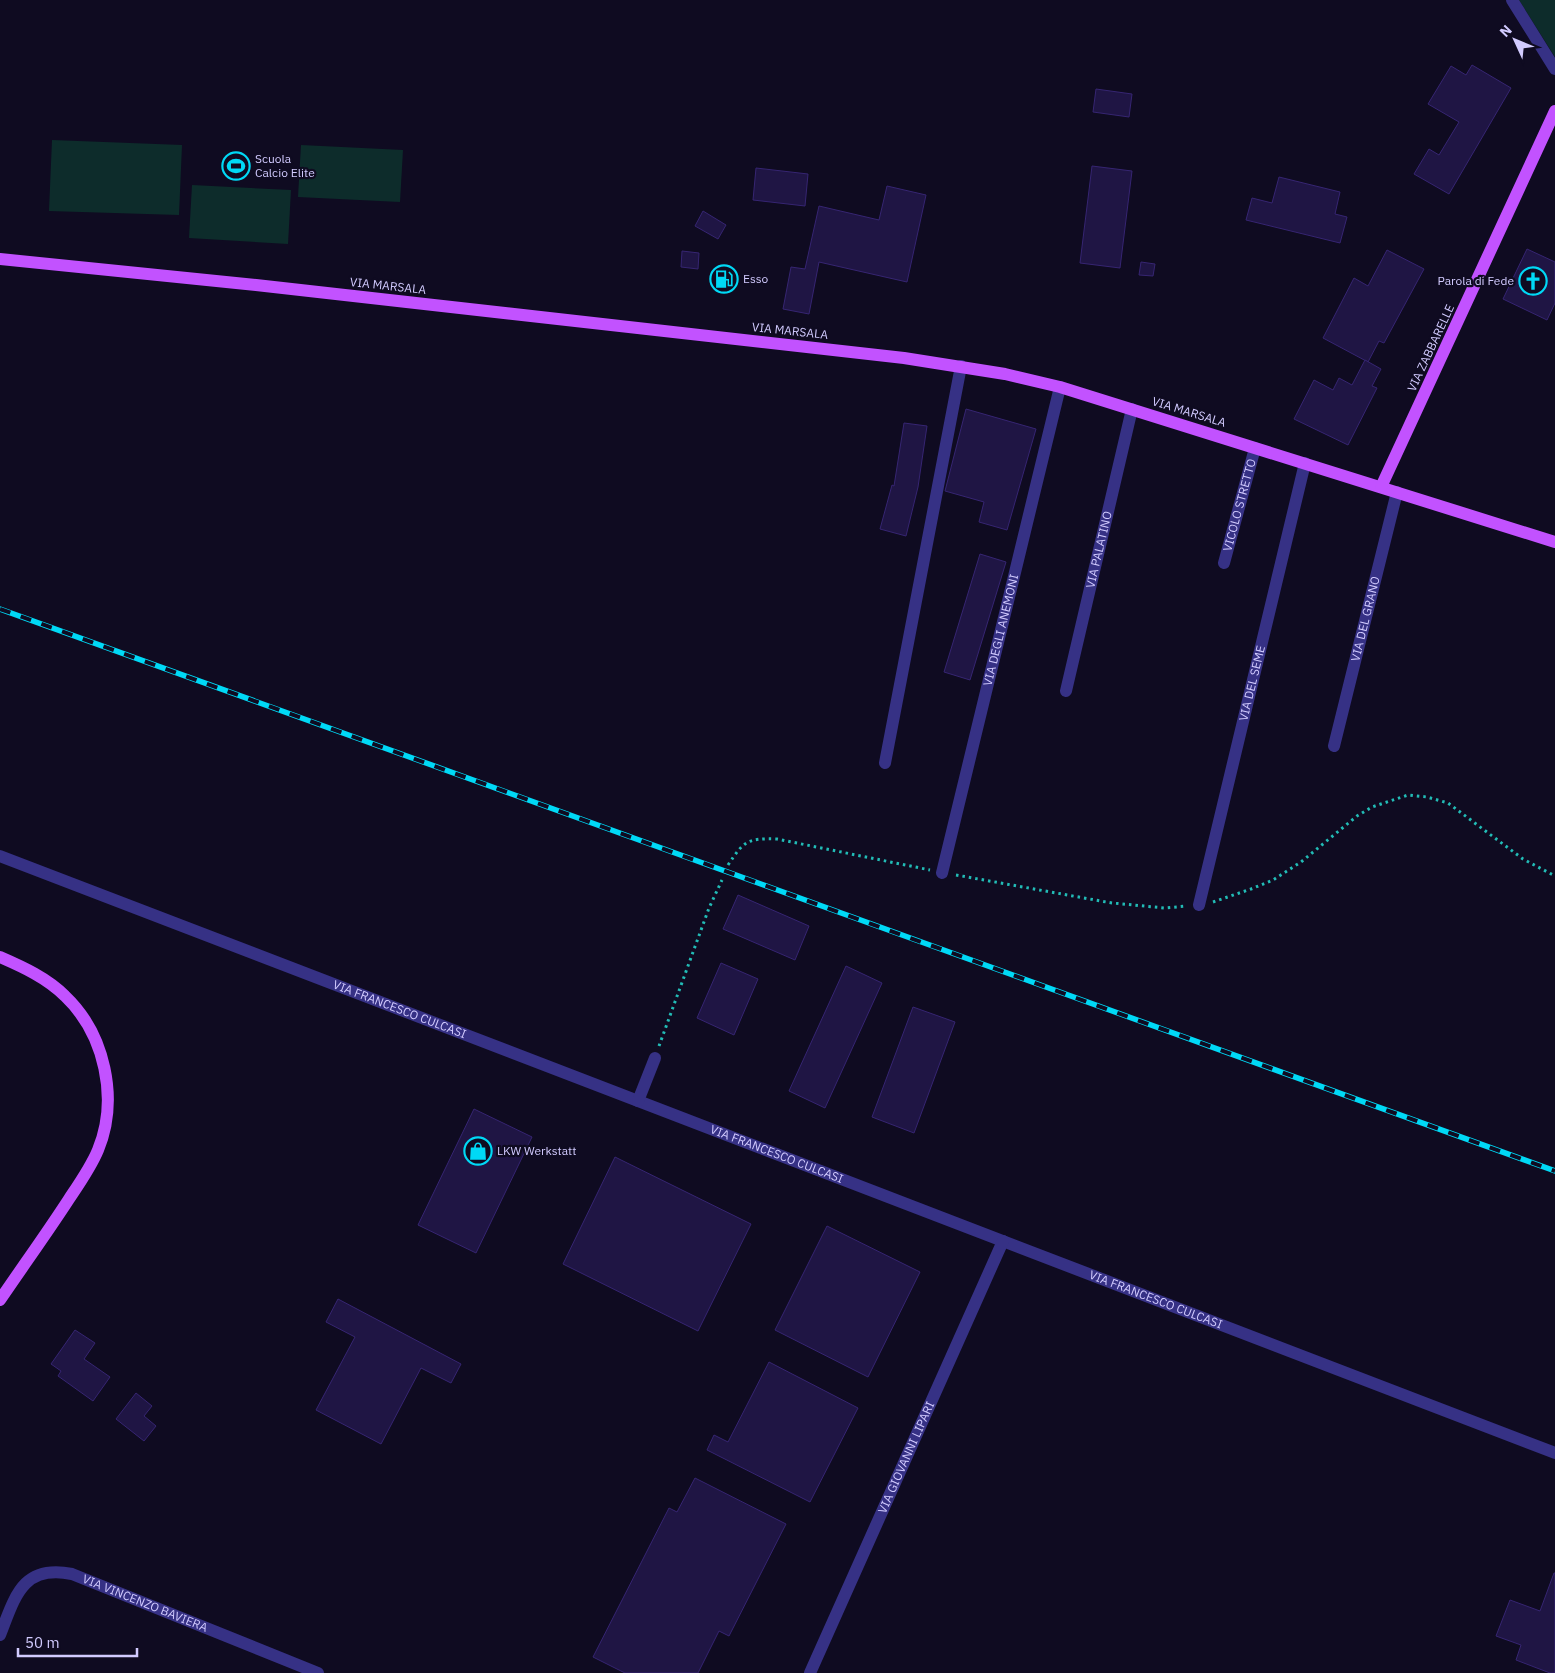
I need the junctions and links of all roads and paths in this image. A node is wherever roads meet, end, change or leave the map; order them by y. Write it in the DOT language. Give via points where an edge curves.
graph roads {
  1 [pos="1512,0"];
  2 [pos="1555,69"];
  3 [pos="1555,111"];
  4 [pos="0,259"];
  5 [pos="961,366"];
  6 [pos="1060,387"];
  7 [pos="1132,409"];
  8 [pos="1255,448"];
  9 [pos="1304,463"];
  10 [pos="1381,487"];
  11 [pos="1397,492"];
  12 [pos="1555,542"];
  13 [pos="1224,563"];
  14 [pos="1066,691"];
  15 [pos="1334,746"];
  16 [pos="885,763"];
  17 [pos="0,856"];
  18 [pos="728,865"];
  19 [pos="942,873"];
  20 [pos="1555,876"];
  21 [pos="722,880"];
  22 [pos="1199,905"];
  23 [pos="3,958"];
  24 [pos="655,1058"];
  25 [pos="638,1101"];
  26 [pos="1003,1241"];
  27 [pos="0,1300"];
  28 [pos="1555,1453"];
  29 [pos="0,1635"];
  30 [pos="318,1673"];
  31 [pos="810,1673"];
  1 -- 2 [label="street"];
  3 -- 10 [label="main road, VIA ZABBARELLE"];
  4 -- 5 [label="main road, VIA MARSALA" via="286,288"];
  5 -- 6 [label="main road, VIA MARSALA"];
  5 -- 16 [label="street"];
  6 -- 7 [label="main road, VIA MARSALA"];
  6 -- 19 [label="street, VIA DEGLI ANEMONI"];
  7 -- 8 [label="main road, VIA MARSALA"];
  7 -- 14 [label="street, VIA PALATINO"];
  8 -- 9 [label="main road, VIA MARSALA"];
  8 -- 13 [label="street, VICOLO STRETTO"];
  9 -- 10 [label="main road, VIA MARSALA"];
  9 -- 22 [label="street, VIA DEL SEME"];
  10 -- 11 [label="main road, VIA MARSALA"];
  11 -- 12 [label="main road, VIA MARSALA"];
  11 -- 15 [label="street, VIA DEL GRANO"];
  17 -- 25 [label="street, VIA FRANCESCO CULCASI"];
  18 -- 19 [label="path" via="747,842 777,839"];
  19 -- 22 [label="path" via="1112,903 1165,908"];
  20 -- 22 [label="path" via="1522,859 1448,803 1408,795 1372,807 1357,816 1302,862 1273,880"];
  21 -- 24 [label="path"];
  23 -- 27 [label="main road" via="53,986 80,1012 96,1039 104,1064 108,1096 106,1122 98,1150"];
  24 -- 25 [label="street"];
  25 -- 26 [label="street, VIA FRANCESCO CULCASI"];
  26 -- 28 [label="street, VIA FRANCESCO CULCASI"];
  26 -- 31 [label="street, VIA GIOVANNI LIPARI"];
  29 -- 30 [label="street, VIA VINCENZO BAVIERA" via="17,1592 42,1573 58,1571"];
}
